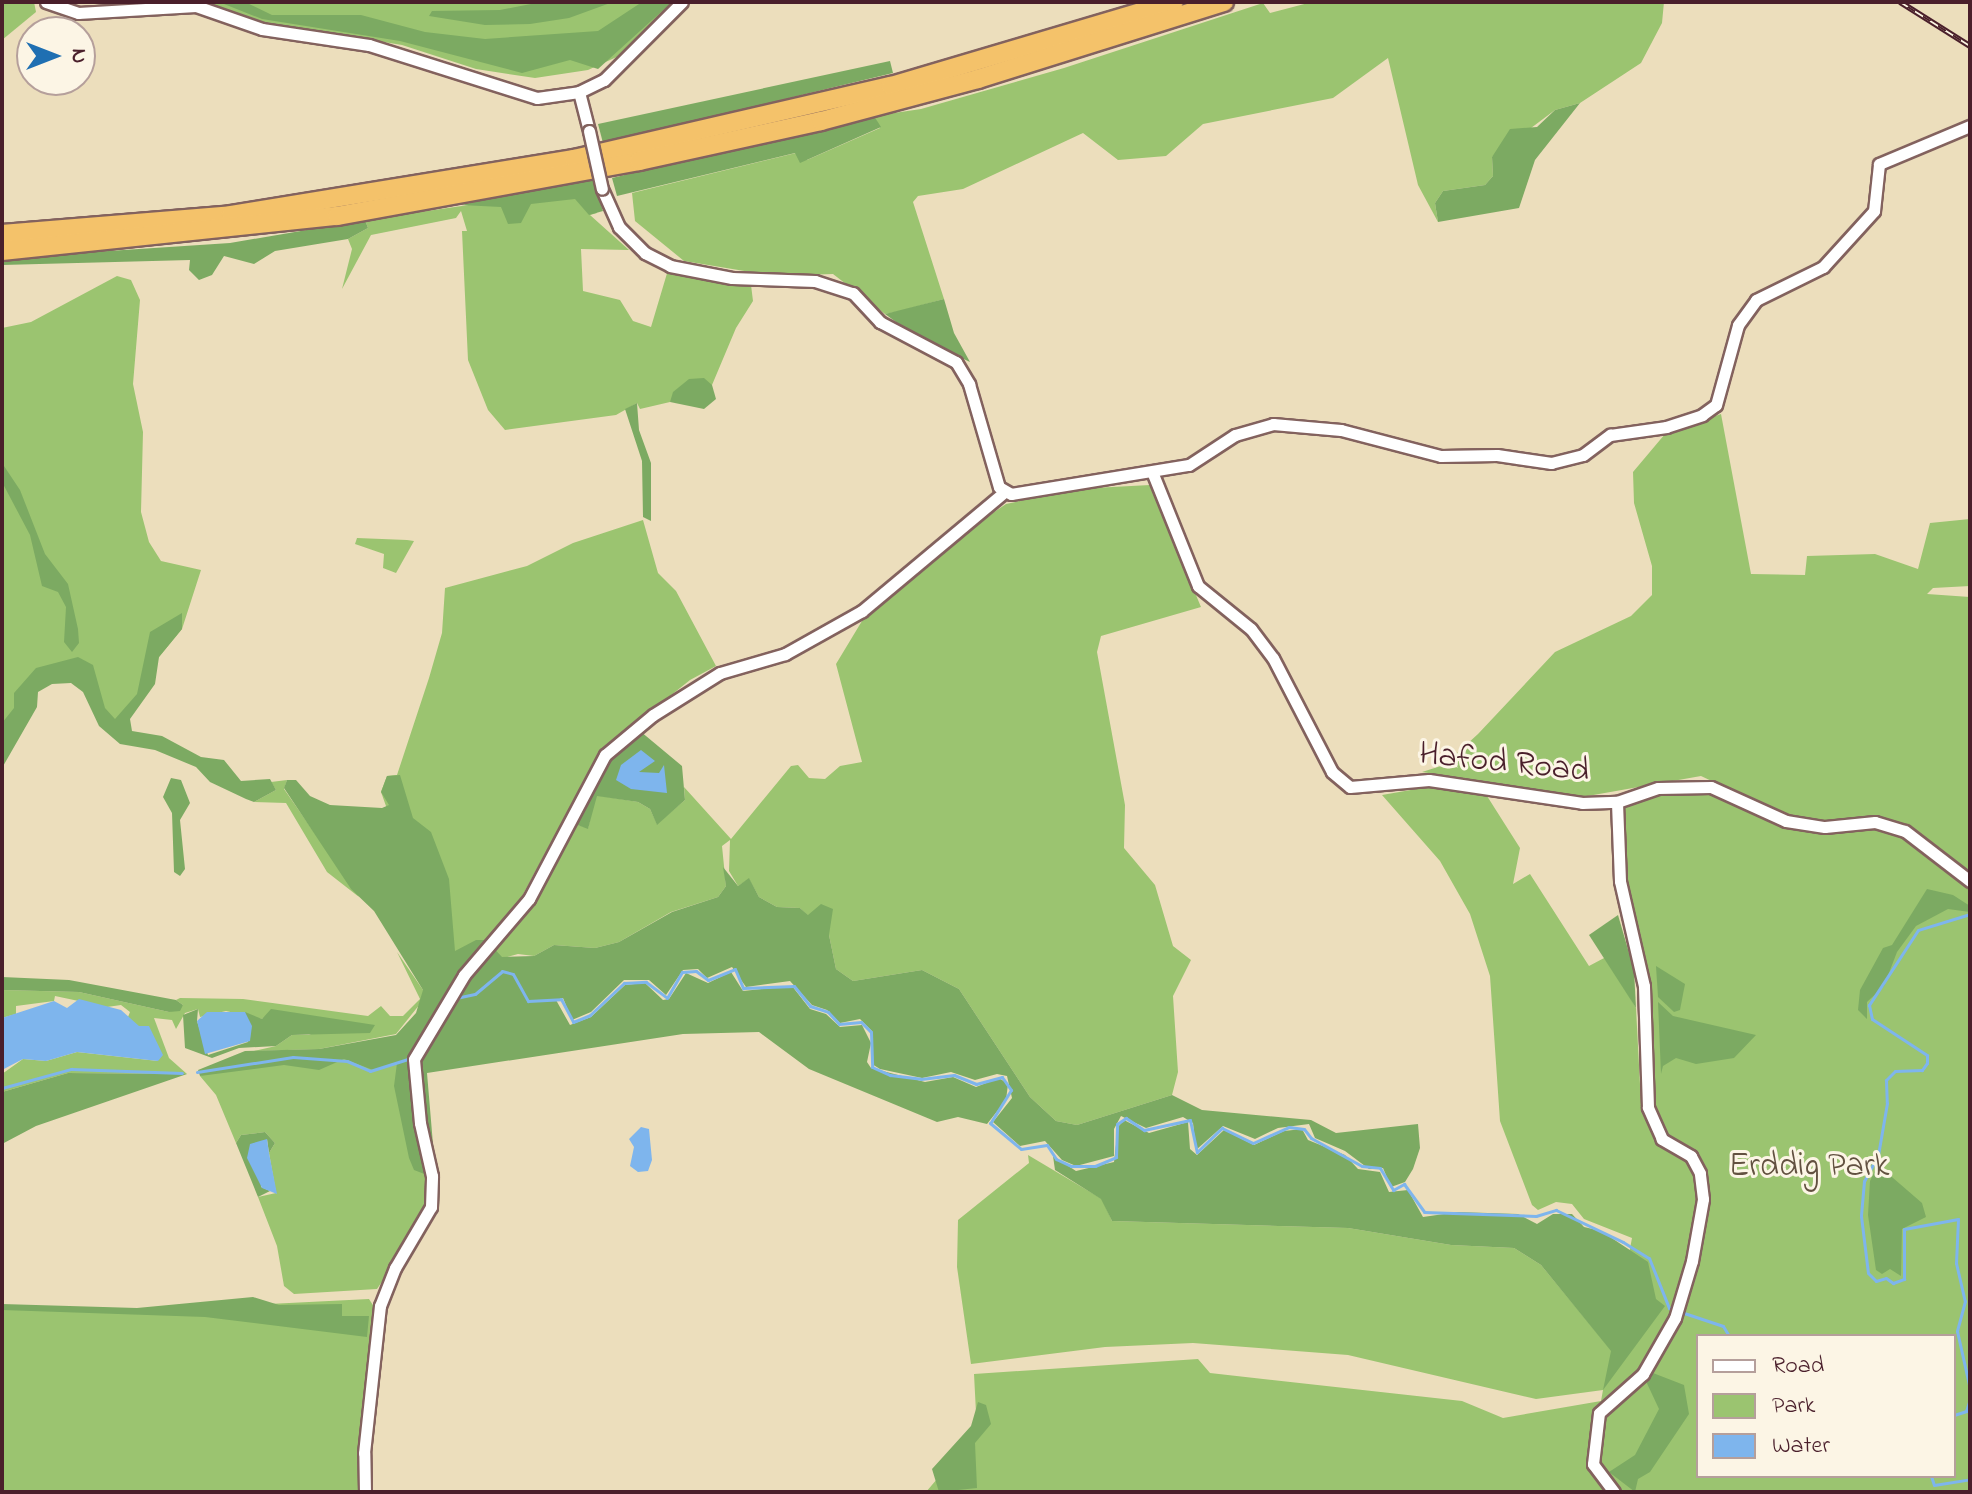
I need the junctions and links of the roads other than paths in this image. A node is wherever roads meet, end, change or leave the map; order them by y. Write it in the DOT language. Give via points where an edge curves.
graph roads {
  1 [pos="46,2"];
  2 [pos="682,2"];
  3 [pos="1174,2"];
  4 [pos="1224,2"];
  5 [pos="579,92"];
  6 [pos="1970,126"];
  7 [pos="2,234"];
  8 [pos="2,251"];
  9 [pos="1153,474"];
  10 [pos="1003,493"];
  11 [pos="1617,802"];
  12 [pos="1970,881"];
  13 [pos="365,1492"];
  14 [pos="1614,1492"];
  1 -- 5 [label="street" via="78,13 196,6 262,29 411,57 512,93 537,98"];
  2 -- 5 [label="street" via="604,80"];
  3 -- 7 [label="highway" via="891,86 574,159 231,215"];
  4 -- 8 [label="highway" via="964,83 639,161 337,216"];
  5 -- 10 [label="street, bridge" via="602,189 619,227 660,261 732,278 815,281 853,293 880,322 956,362 969,384"];
  6 -- 9 [label="street" via="1879,164 1874,211 1823,267 1756,300 1738,325 1716,405 1702,415 1610,435 1583,455 1551,463 1497,455 1441,456 1341,430 1273,424 1235,435 1189,465"];
  9 -- 10 [label="street"];
  9 -- 11 [label="street, Hafod Road" via="1198,586 1251,629 1273,658 1332,772 1350,787 1429,780 1582,803"];
  10 -- 13 [label="street" via="862,611 785,654 720,673 653,715 605,755 529,899 464,975 414,1059 432,1176 431,1207 380,1306 364,1453"];
  11 -- 12 [label="street, Hafod Road" via="1685,784 1711,787 1786,821 1825,827 1875,822 1905,831"];
  11 -- 14 [label="street" via="1620,881 1644,986 1648,1107 1662,1139 1691,1156 1700,1173 1703,1199 1677,1310 1643,1374 1599,1413 1593,1464"];
}
